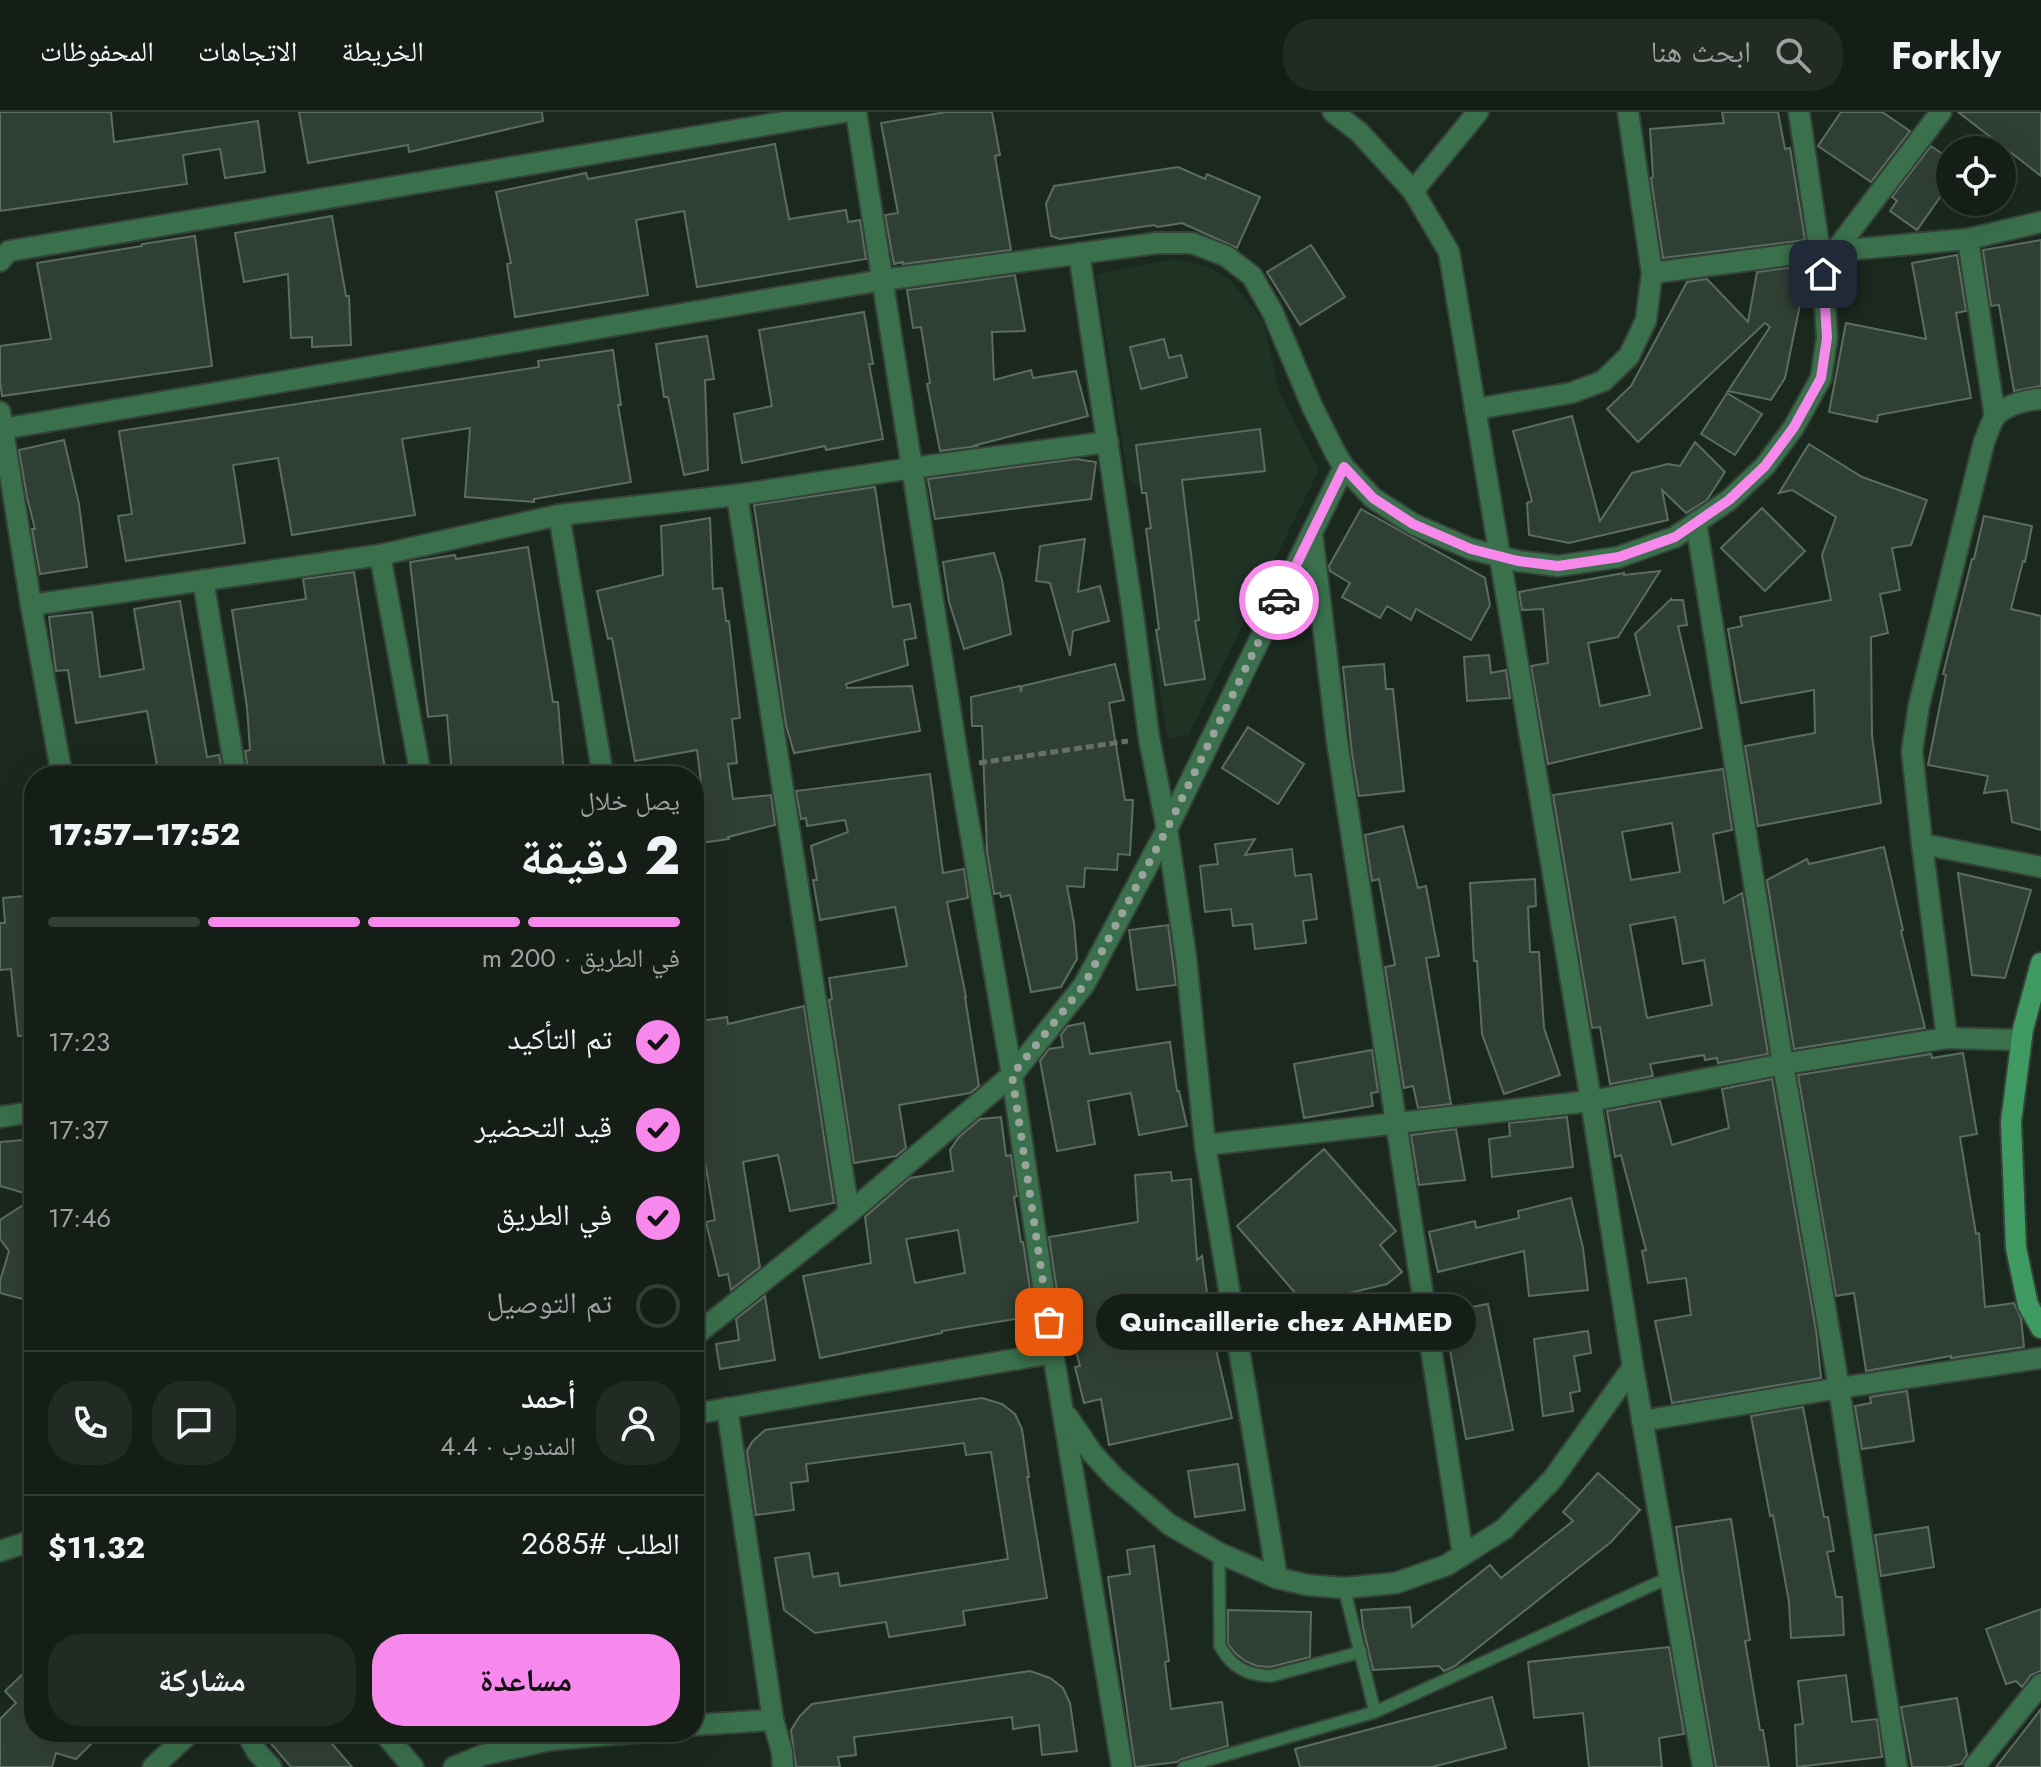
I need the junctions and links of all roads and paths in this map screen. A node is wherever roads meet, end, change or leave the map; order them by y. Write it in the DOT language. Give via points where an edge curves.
graph roads {
  1 [pos="844,112"];
  2 [pos="856,112"];
  3 [pos="1333,112"];
  4 [pos="1478,112"];
  5 [pos="1628,112"];
  6 [pos="1799,112"];
  7 [pos="1941,112"];
  8 [pos="1413,191"];
  9 [pos="2041,222"];
  10 [pos="1968,239"];
  11 [pos="1827,251"];
  12 [pos="1079,253"];
  13 [pos="0,261"];
  14 [pos="1652,273"];
  15 [pos="883,280"];
  16 [pos="2041,399"];
  17 [pos="1475,409"];
  18 [pos="1995,417"];
  19 [pos="1,420"];
  20 [pos="1108,442"];
  21 [pos="1344,467"];
  22 [pos="912,468"];
  23 [pos="737,495"];
  24 [pos="559,515"];
  25 [pos="1696,522"];
  26 [pos="1312,533"];
  27 [pos="380,555"];
  28 [pos="1499,556"];
  29 [pos="203,580"];
  30 [pos="31,605"];
  31 [pos="1149,738"];
  32 [pos="60,766"];
  33 [pos="234,766"];
  34 [pos="419,766"];
  35 [pos="601,766"];
  36 [pos="959,766"];
  37 [pos="1167,829"];
  38 [pos="1922,844"];
  39 [pos="2041,867"];
  40 [pos="2041,963"];
  41 [pos="1947,1038"];
  42 [pos="2021,1040"];
  43 [pos="1783,1064"];
  44 [pos="1012,1075"];
  45 [pos="1591,1101"];
  46 [pos="24,1113"];
  47 [pos="0,1117"];
  48 [pos="1396,1124"];
  49 [pos="1205,1145"];
  50 [pos="849,1213"];
  51 [pos="704,1325"];
  52 [pos="2041,1328"];
  53 [pos="1053,1353"];
  54 [pos="2041,1358"];
  55 [pos="1633,1367"];
  56 [pos="1839,1388"];
  57 [pos="727,1408"];
  58 [pos="1063,1411"];
  59 [pos="704,1412"];
  60 [pos="1642,1421"];
  61 [pos="24,1543"];
  62 [pos="0,1551"];
  63 [pos="1219,1553"];
  64 [pos="1463,1555"];
  65 [pos="1670,1577"];
  66 [pos="1277,1578"];
  67 [pos="1344,1588"];
  68 [pos="1361,1652"];
  69 [pos="2041,1684"];
  70 [pos="1375,1712"];
  71 [pos="773,1720"];
  72 [pos="704,1724"];
  73 [pos="180,1742"];
  74 [pos="252,1742"];
  75 [pos="392,1742"];
  76 [pos="541,1742"];
  77 [pos="153,1767"];
  78 [pos="271,1767"];
  79 [pos="413,1767"];
  80 [pos="454,1767"];
  81 [pos="783,1767"];
  82 [pos="1122,1767"];
  83 [pos="1184,1767"];
  84 [pos="1703,1767"];
  85 [pos="1897,1767"];
  86 [pos="1974,1767"];
  1 -- 13 [label="street" via="9,251"];
  2 -- 15 [label="street"];
  3 -- 8 [label="street" via="1359,132"];
  4 -- 8 [label="street"];
  5 -- 14 [label="street"];
  6 -- 11 [label="street"];
  7 -- 11 [label="street"];
  8 -- 17 [label="street" via="1449,252"];
  9 -- 10 [label="street"];
  10 -- 11 [label="street"];
  10 -- 18 [label="street"];
  11 -- 14 [label="street"];
  11 -- 25 [label="street" via="1827,338 1821,378 1765,466"];
  12 -- 15 [label="street"];
  12 -- 20 [label="street"];
  12 -- 21 [label="street" via="1192,243 1226,256 1252,276"];
  14 -- 17 [label="street" via="1646,320 1629,356 1603,381 1571,393"];
  15 -- 19 [label="street"];
  15 -- 22 [label="street"];
  16 -- 18 [label="street" via="2007,407"];
  17 -- 28 [label="street"];
  18 -- 38 [label="street" via="1984,442 1919,705 1912,751"];
  19 -- 30 [label="street"];
  20 -- 22 [label="street"];
  20 -- 31 [label="street"];
  21 -- 26 [label="street"];
  21 -- 28 [label="street" via="1373,498 1413,524"];
  22 -- 23 [label="street"];
  22 -- 36 [label="street"];
  23 -- 24 [label="street"];
  23 -- 50 [label="street"];
  24 -- 27 [label="street"];
  24 -- 35 [label="street"];
  25 -- 28 [label="street" via="1675,537 1619,557 1558,566"];
  25 -- 43 [label="street"];
  26 -- 37 [label="street"];
  26 -- 48 [label="street" via="1337,741"];
  27 -- 29 [label="street"];
  27 -- 34 [label="street"];
  28 -- 45 [label="street"];
  29 -- 30 [label="street"];
  29 -- 33 [label="street"];
  30 -- 32 [label="street"];
  31 -- 36 [label="path"];
  31 -- 37 [label="street"];
  36 -- 44 [label="street"];
  37 -- 44 [label="street" via="1084,985"];
  37 -- 49 [label="street"];
  38 -- 39 [label="street"];
  38 -- 41 [label="street"];
  40 -- 42 [label="main road"];
  41 -- 42 [label="street"];
  41 -- 43 [label="street"];
  42 -- 52 [label="main road" via="2011,1122 2016,1248 2028,1305"];
  43 -- 45 [label="street"];
  43 -- 56 [label="street"];
  44 -- 50 [label="street"];
  44 -- 53 [label="street"];
  45 -- 48 [label="street"];
  45 -- 55 [label="street"];
  46 -- 47 [label="street"];
  48 -- 49 [label="street"];
  48 -- 64 [label="street"];
  49 -- 66 [label="street"];
  50 -- 51 [label="street"];
  53 -- 57 [label="street"];
  53 -- 58 [label="street"];
  54 -- 56 [label="street"];
  55 -- 60 [label="street"];
  55 -- 64 [label="street" via="1552,1480 1504,1529"];
  56 -- 60 [label="street"];
  56 -- 85 [label="street"];
  57 -- 59 [label="street"];
  57 -- 71 [label="street"];
  58 -- 63 [label="street" via="1115,1478 1170,1525"];
  58 -- 82 [label="street"];
  60 -- 65 [label="street"];
  61 -- 62 [label="street"];
  63 -- 66 [label="street"];
  63 -- 68 [label="lane" via="1220,1646 1227,1660 1240,1669 1271,1676"];
  64 -- 67 [label="street" via="1396,1583"];
  65 -- 70 [label="lane"];
  65 -- 84 [label="street"];
  66 -- 67 [label="street"];
  67 -- 68 [label="lane"];
  68 -- 70 [label="lane"];
  69 -- 86 [label="street"];
  70 -- 83 [label="lane"];
  71 -- 72 [label="street"];
  71 -- 81 [label="street"];
  73 -- 77 [label="street"];
  74 -- 78 [label="street"];
  75 -- 79 [label="street"];
  76 -- 80 [label="street"];
}
